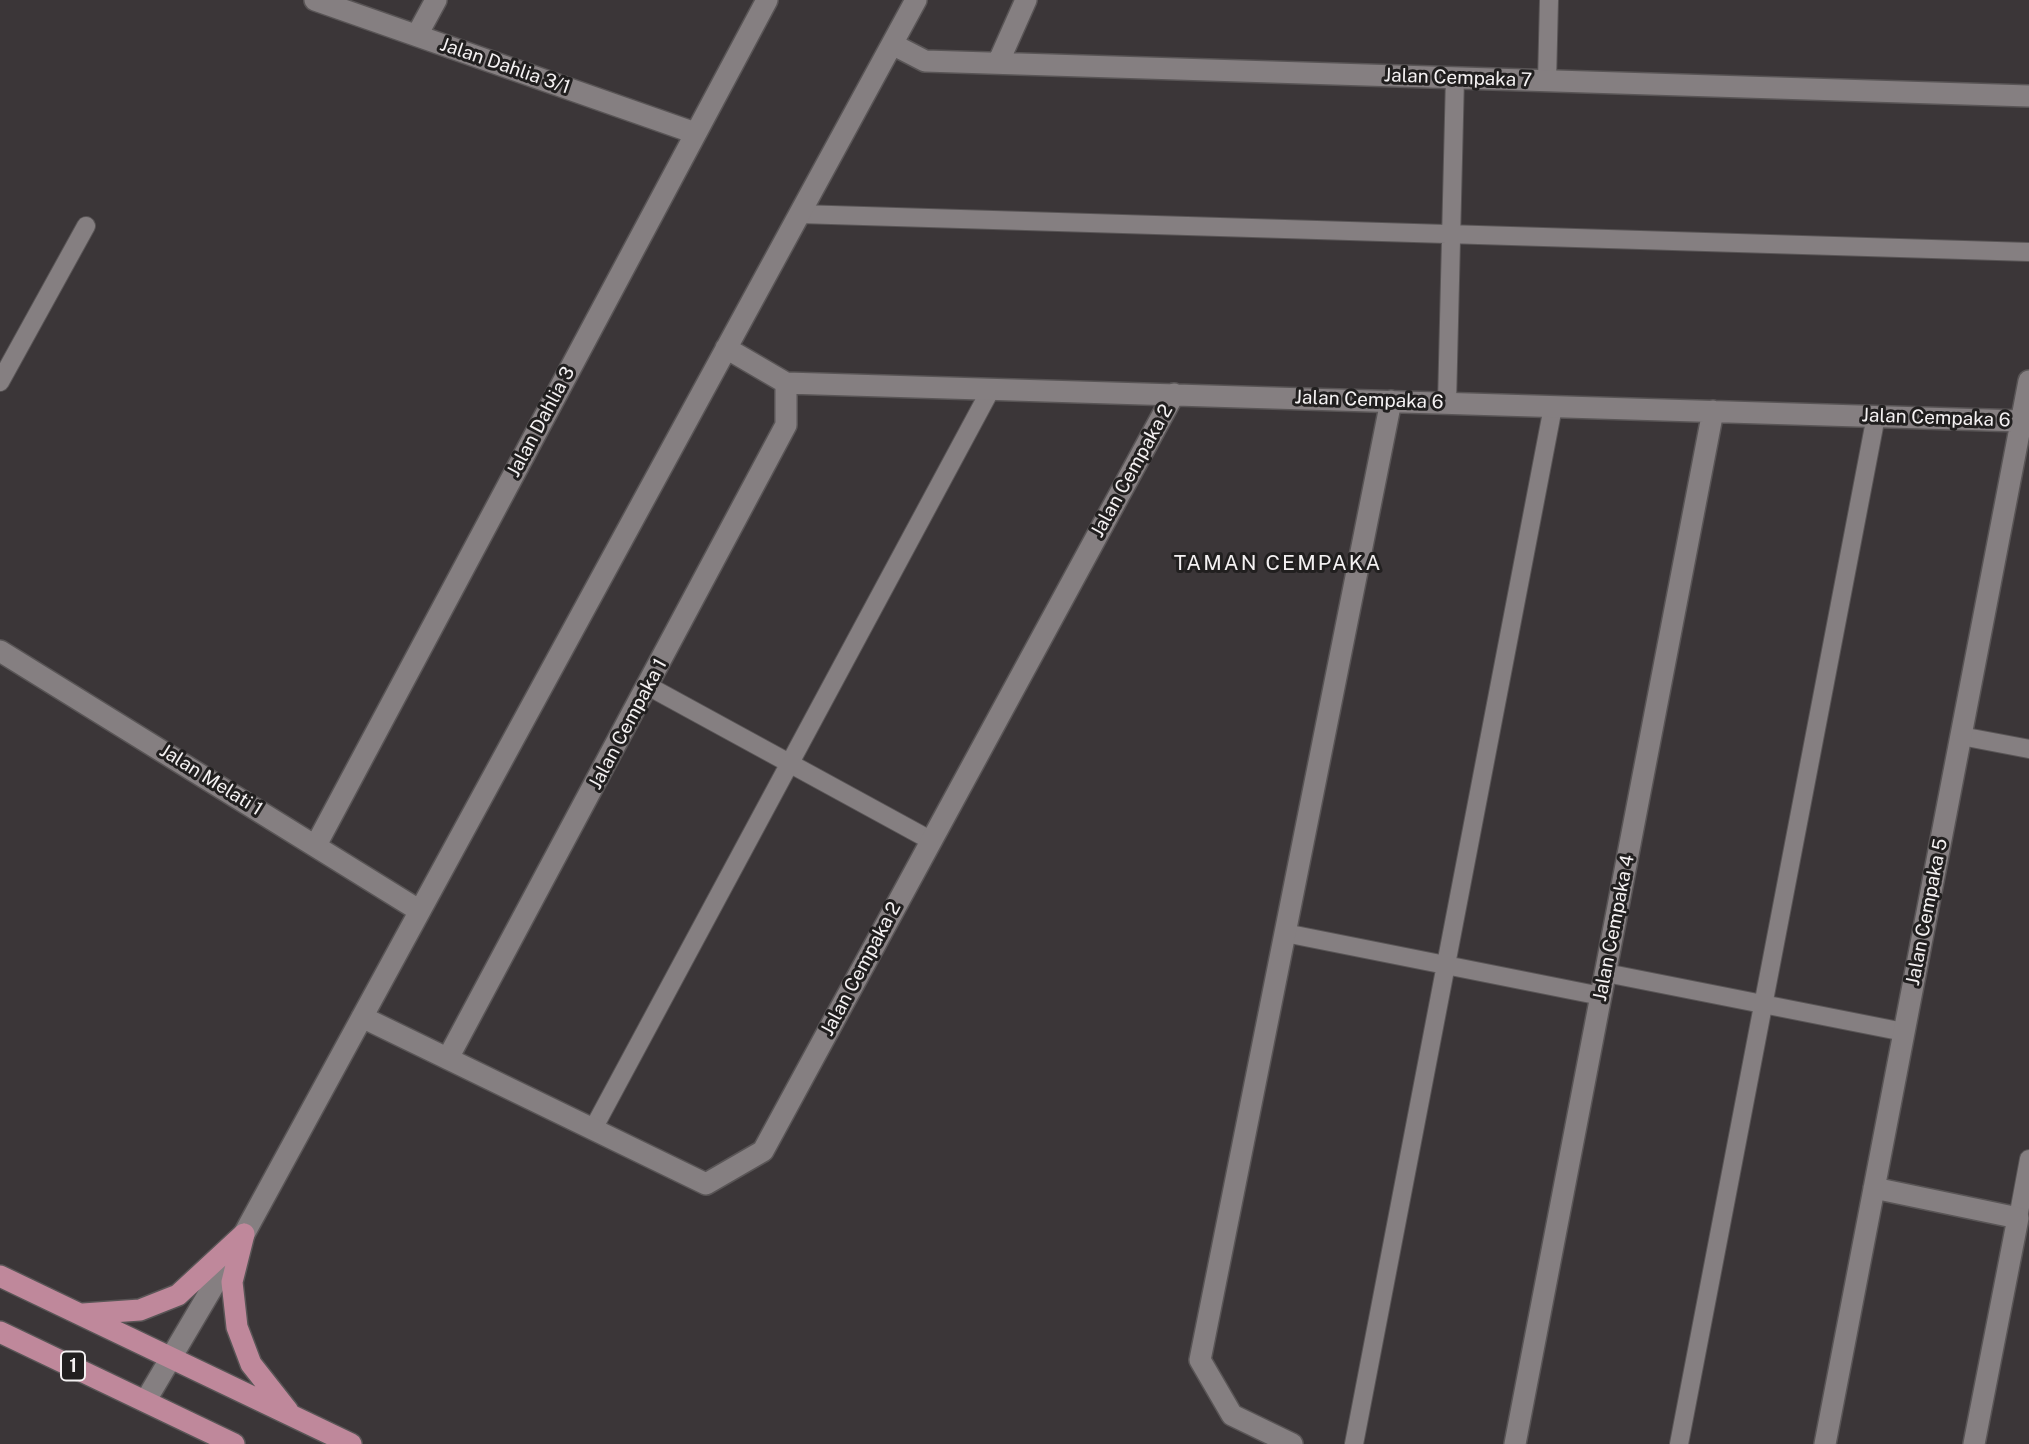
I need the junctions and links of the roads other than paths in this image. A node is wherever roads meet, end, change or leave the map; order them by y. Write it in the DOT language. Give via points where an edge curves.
graph roads {
  1 [pos="315,0"];
  2 [pos="436,0"];
  3 [pos="767,0"];
  4 [pos="916,0"];
  5 [pos="1026,0"];
  6 [pos="1549,0"];
  7 [pos="417,36"];
  8 [pos="892,44"];
  9 [pos="998,64"];
  10 [pos="1455,78"];
  11 [pos="1547,81"];
  12 [pos="2029,96"];
  13 [pos="695,133"];
  14 [pos="799,214"];
  15 [pos="86,226"];
  16 [pos="1451,234"];
  17 [pos="2029,252"];
  18 [pos="726,348"];
  19 [pos="2029,381"];
  20 [pos="0,382"];
  21 [pos="786,383"];
  22 [pos="991,389"];
  23 [pos="1174,394"];
  24 [pos="1391,401"];
  25 [pos="1447,403"];
  26 [pos="1553,407"];
  27 [pos="1713,411"];
  28 [pos="1876,416"];
  29 [pos="2021,421"];
  30 [pos="0,650"];
  31 [pos="648,686"];
  32 [pos="1961,736"];
  33 [pos="2029,749"];
  34 [pos="790,764"];
  35 [pos="930,840"];
  36 [pos="316,845"];
  37 [pos="420,911"];
  38 [pos="1285,933"];
  39 [pos="1446,965"];
  40 [pos="1606,973"];
  41 [pos="1601,996"];
  42 [pos="1763,1004"];
  43 [pos="362,1017"];
  44 [pos="1903,1032"];
  45 [pos="448,1058"];
  46 [pos="593,1129"];
  47 [pos="2029,1159"];
  48 [pos="1874,1188"];
  49 [pos="2018,1217"];
  50 [pos="244,1234"];
  51 [pos="0,1276"];
  52 [pos="80,1314"];
  53 [pos="0,1332"];
  54 [pos="171,1357"];
  55 [pos="146,1400"];
  56 [pos="291,1415"];
  57 [pos="234,1444"];
  58 [pos="351,1444"];
  59 [pos="1292,1444"];
  60 [pos="1354,1444"];
  61 [pos="1515,1444"];
  62 [pos="1679,1444"];
  63 [pos="1825,1444"];
  64 [pos="1974,1444"];
  1 -- 7 [label="street, Jalan Dahlia 3/1"];
  2 -- 7 [label="street"];
  3 -- 13 [label="street, Jalan Dahlia 3"];
  4 -- 8 [label="street"];
  5 -- 9 [label="street"];
  6 -- 11 [label="lane"];
  7 -- 13 [label="street, Jalan Dahlia 3/1"];
  8 -- 9 [label="street, Jalan Cempaka 7" via="925,61"];
  8 -- 14 [label="street"];
  9 -- 10 [label="street, Jalan Cempaka 7"];
  10 -- 11 [label="street, Jalan Cempaka 7"];
  10 -- 16 [label="lane"];
  11 -- 12 [label="street, Jalan Cempaka 7"];
  13 -- 36 [label="street, Jalan Dahlia 3"];
  14 -- 16 [label="lane"];
  14 -- 18 [label="street"];
  15 -- 20 [label="lane"];
  16 -- 17 [label="lane"];
  16 -- 25 [label="lane"];
  18 -- 21 [label="street, Jalan Cempaka 6"];
  18 -- 37 [label="street"];
  19 -- 29 [label="street, Jalan Cempaka 5"];
  21 -- 22 [label="street, Jalan Cempaka 6"];
  21 -- 31 [label="street, Jalan Cempaka 1" via="786,425"];
  22 -- 23 [label="street, Jalan Cempaka 6"];
  22 -- 34 [label="lane"];
  23 -- 24 [label="street, Jalan Cempaka 6"];
  23 -- 35 [label="street, Jalan Cempaka 2"];
  24 -- 25 [label="street, Jalan Cempaka 6"];
  24 -- 38 [label="street"];
  25 -- 26 [label="street, Jalan Cempaka 6"];
  26 -- 27 [label="street, Jalan Cempaka 6"];
  26 -- 39 [label="lane"];
  27 -- 28 [label="street, Jalan Cempaka 6"];
  27 -- 40 [label="street, Jalan Cempaka 4"];
  28 -- 29 [label="street, Jalan Cempaka 6"];
  28 -- 42 [label="lane"];
  29 -- 32 [label="street, Jalan Cempaka 5"];
  30 -- 36 [label="street, Jalan Melati 1"];
  31 -- 34 [label="lane"];
  31 -- 45 [label="street, Jalan Cempaka 1"];
  32 -- 33 [label="lane"];
  32 -- 44 [label="street, Jalan Cempaka 5"];
  34 -- 35 [label="lane"];
  34 -- 46 [label="lane"];
  35 -- 46 [label="street, Jalan Cempaka 2" via="763,1151 706,1184"];
  36 -- 37 [label="street, Jalan Melati 1"];
  37 -- 43 [label="street"];
  38 -- 39 [label="lane"];
  38 -- 59 [label="street" via="1200,1360 1232,1415"];
  39 -- 41 [label="lane"];
  39 -- 60 [label="lane"];
  40 -- 41 [label="street, Jalan Cempaka 4"];
  40 -- 42 [label="lane"];
  41 -- 61 [label="street, Jalan Cempaka 4"];
  42 -- 44 [label="lane"];
  42 -- 62 [label="lane"];
  43 -- 45 [label="street, Jalan Cempaka 2"];
  43 -- 50 [label="street"];
  44 -- 48 [label="street, Jalan Cempaka 5"];
  45 -- 46 [label="street, Jalan Cempaka 2"];
  47 -- 49 [label="lane"];
  48 -- 49 [label="street"];
  48 -- 63 [label="street, Jalan Cempaka 5"];
  49 -- 64 [label="street"];
  50 -- 52 [label="main road" via="178,1295 140,1310"];
  50 -- 54 [label="street"];
  50 -- 56 [label="main road" via="232,1282 237,1327 251,1364"];
  51 -- 52 [label="main road"];
  52 -- 54 [label="main road"];
  53 -- 55 [label="main road, 1"];
  54 -- 55 [label="street"];
  54 -- 56 [label="main road"];
  55 -- 57 [label="main road, 1"];
  56 -- 58 [label="main road"];
}
